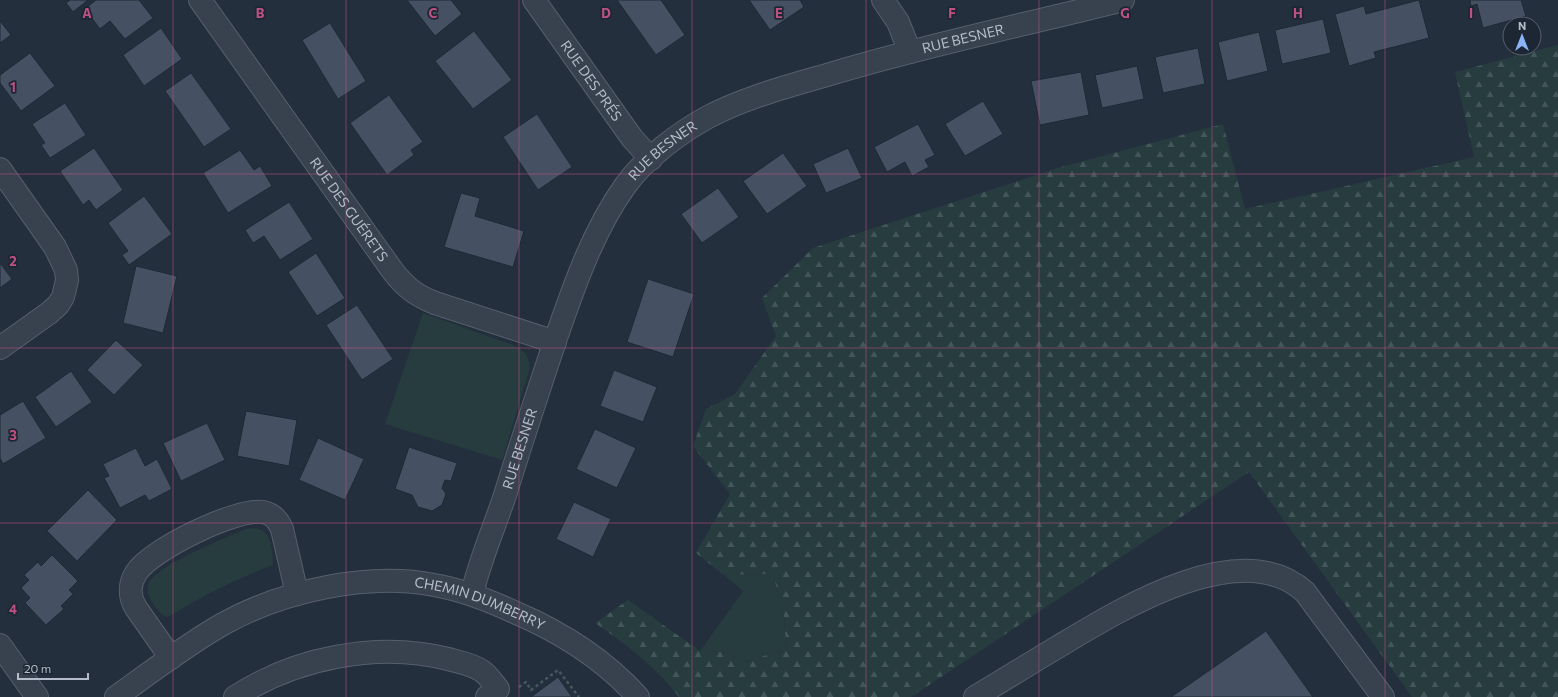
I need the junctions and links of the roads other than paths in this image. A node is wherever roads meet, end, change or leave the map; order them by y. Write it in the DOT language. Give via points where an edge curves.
graph roads {
  1 [pos="200,0"];
  2 [pos="534,0"];
  3 [pos="883,0"];
  4 [pos="1123,0"];
  5 [pos="910,52"];
  6 [pos="650,159"];
  7 [pos="0,169"];
  8 [pos="555,342"];
  9 [pos="0,348"];
  10 [pos="297,594"];
  11 [pos="472,594"];
  12 [pos="0,645"];
  13 [pos="172,658"];
  14 [pos="493,693"];
  15 [pos="37,697"];
  16 [pos="116,697"];
  17 [pos="235,697"];
  18 [pos="638,697"];
  19 [pos="975,697"];
  20 [pos="1383,697"];
  1 -- 8 [label="street, RUE DES GUÉRETS" via="406,287 418,296 435,303"];
  2 -- 6 [label="street, RUE DES PRÉS" via="632,138"];
  3 -- 5 [label="street" via="898,22"];
  4 -- 5 [label="street, RUE BESNER"];
  5 -- 6 [label="street, RUE BESNER" via="744,100 692,127"];
  6 -- 8 [label="street, RUE BESNER" via="623,188 598,231"];
  7 -- 9 [label="street" via="55,247 66,270 67,280 63,298 58,305"];
  8 -- 11 [label="street, RUE BESNER" via="504,499 480,563"];
  10 -- 11 [label="street, CHEMIN DUMBERRY" via="333,586 375,582 432,584"];
  10 -- 13 [label="street, CHEMIN DUMBERRY" via="260,606 224,624"];
  10 -- 13 [label="street" via="282,529 273,516 262,512 247,513 199,530 147,560 132,580 133,602"];
  11 -- 18 [label="street, CHEMIN DUMBERRY" via="535,621 573,642 606,666"];
  12 -- 15 [label="street"];
  13 -- 16 [label="street, CHEMIN DUMBERRY"];
  14 -- 17 [label="street" via="490,679 482,671 464,663 422,654 393,652 348,656 306,664 266,679"];
  19 -- 20 [label="street" via="1138,601 1204,576 1244,571 1281,576 1301,588"];
}
